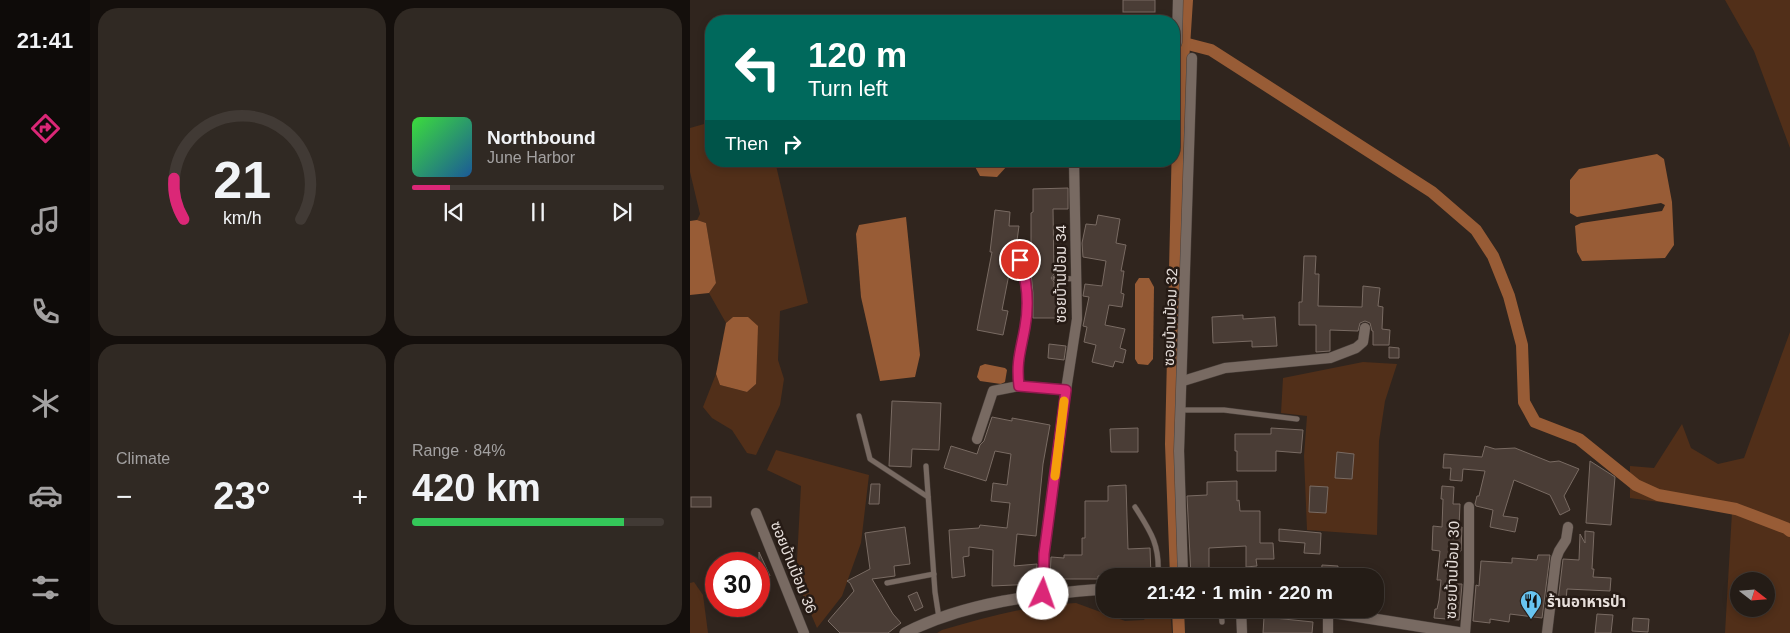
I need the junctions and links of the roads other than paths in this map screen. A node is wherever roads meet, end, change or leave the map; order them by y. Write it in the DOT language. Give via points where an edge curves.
graph roads {
  1 [pos="1178,0"];
  2 [pos="1178,15"];
  3 [pos="1192,58"];
  4 [pos="1074,167"];
  5 [pos="1020,260"];
  6 [pos="1055,278"];
  7 [pos="1076,279"];
  8 [pos="1365,328"];
  9 [pos="1183,382"];
  10 [pos="1019,386"];
  11 [pos="1066,390"];
  12 [pos="1181,410"];
  13 [pos="859,416"];
  14 [pos="1297,419"];
  15 [pos="977,439"];
  16 [pos="926,466"];
  17 [pos="928,497"];
  18 [pos="1135,507"];
  19 [pos="1469,507"];
  20 [pos="756,513"];
  21 [pos="1568,527"];
  22 [pos="1159,568"];
  23 [pos="1183,568"];
  24 [pos="934,574"];
  25 [pos="887,583"];
  26 [pos="1096,590"];
  27 [pos="1043,594"];
  28 [pos="939,618"];
  29 [pos="1222,618"];
  30 [pos="1241,618"];
  31 [pos="1328,618"];
  32 [pos="1355,618"];
  33 [pos="1222,622"];
  34 [pos="1401,628"];
  35 [pos="1432,631"];
  36 [pos="804,633"];
  37 [pos="906,633"];
  38 [pos="1242,633"];
  39 [pos="1328,633"];
  40 [pos="1463,633"];
  41 [pos="1546,633"];
  1 -- 2 [label="street"];
  3 -- 9 [label="street, ซอยบ้านป้อม 32"];
  4 -- 7 [label="street, ซอยบ้านป้อม 34"];
  5 -- 10 [label="street" via="1025,277 1026,312 1017,367"];
  6 -- 7 [label="lane"];
  7 -- 11 [label="street, ซอยบ้านป้อม 34" via="1077,319"];
  8 -- 9 [label="street" via="1363,342 1330,358 1225,368"];
  9 -- 12 [label="street, ซอยบ้านป้อม 32"];
  10 -- 11 [label="street"];
  10 -- 15 [label="street" via="993,391"];
  11 -- 27 [label="street, ซอยบ้านป้อม 34" via="1044,554"];
  12 -- 14 [label="lane" via="1224,410"];
  12 -- 23 [label="street, ซอยบ้านป้อม 32"];
  13 -- 17 [label="lane" via="870,459"];
  16 -- 17 [label="lane"];
  17 -- 24 [label="lane"];
  18 -- 22 [label="lane" via="1154,537"];
  19 -- 40 [label="street, ซอยบ้านป้อม 30" via="1470,582"];
  20 -- 36 [label="street, ซอยบ้านป้อม 36"];
  21 -- 41 [label="street" via="1566,540 1556,559"];
  24 -- 25 [label="lane"];
  24 -- 28 [label="lane"];
  26 -- 27 [label="street"];
  27 -- 28 [label="street"];
  28 -- 37 [label="street"];
  29 -- 33 [label="lane"];
  30 -- 38 [label="street"];
  31 -- 39 [label="street"];
  32 -- 34 [label="street"];
  34 -- 35 [label="street"];
  35 -- 40 [label="street"];
}
